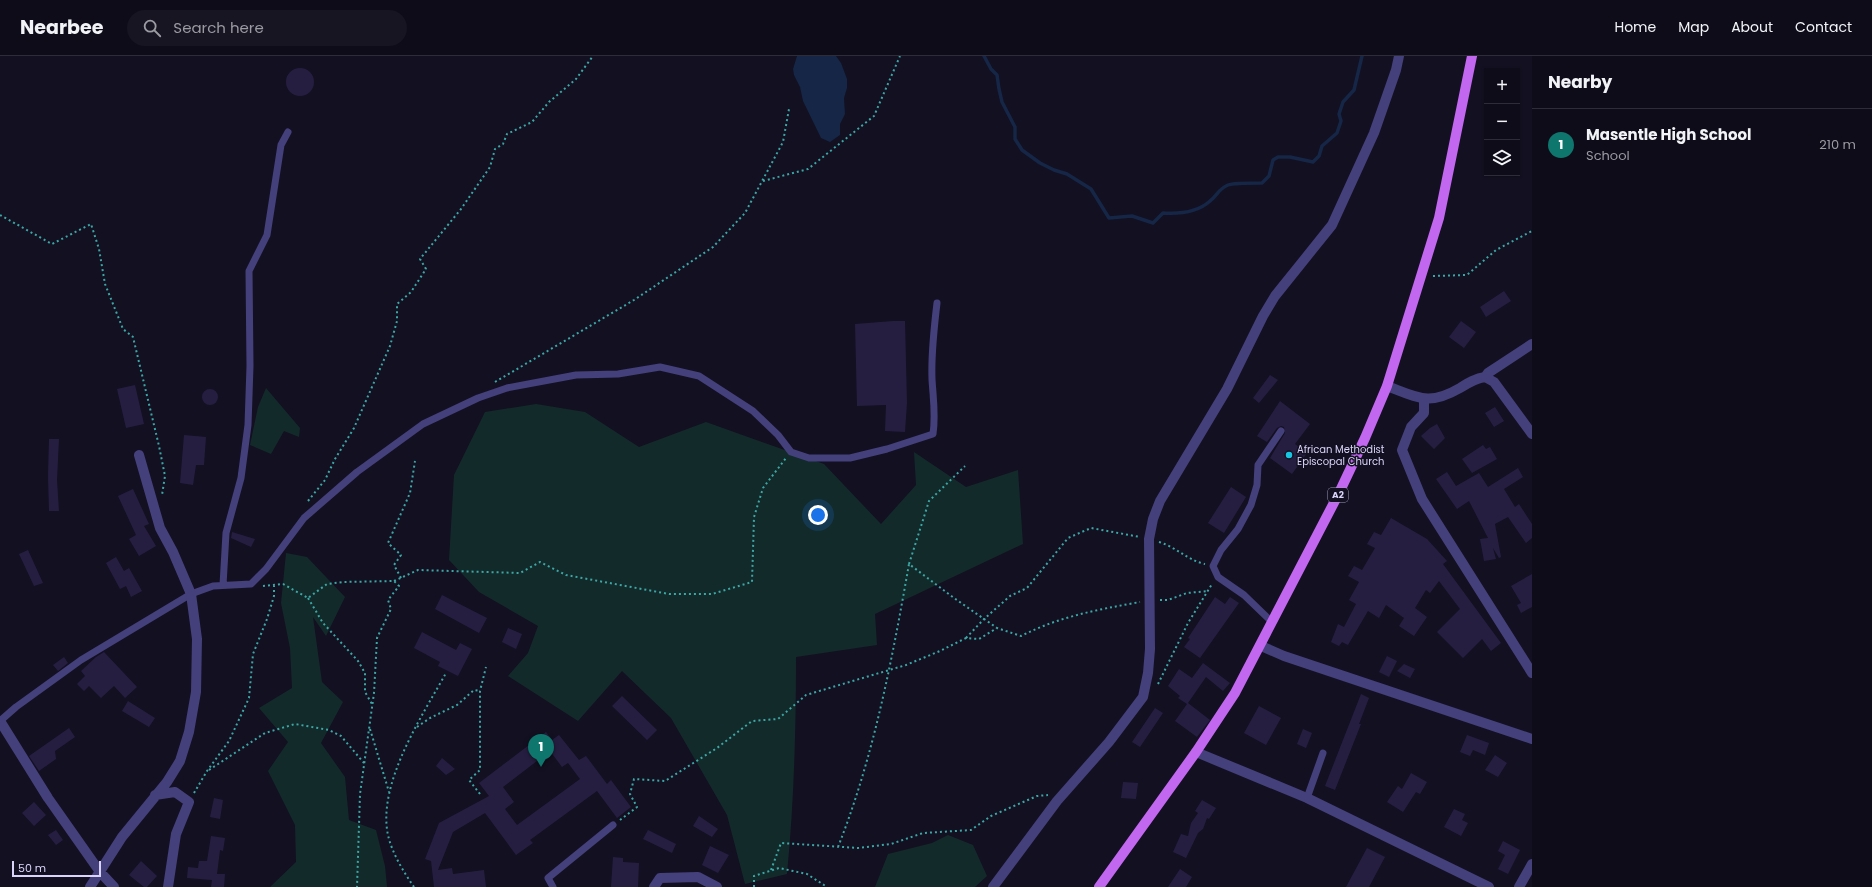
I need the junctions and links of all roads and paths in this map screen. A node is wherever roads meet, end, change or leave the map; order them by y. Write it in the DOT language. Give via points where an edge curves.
graph roads {
  1 [pos="592,56"];
  2 [pos="900,56"];
  3 [pos="1399,56"];
  4 [pos="1472,56"];
  5 [pos="789,109"];
  6 [pos="288,132"];
  7 [pos="762,181"];
  8 [pos="0,215"];
  9 [pos="1532,231"];
  10 [pos="1421,276"];
  11 [pos="937,302"];
  12 [pos="1532,344"];
  13 [pos="1485,377"];
  14 [pos="1387,386"];
  15 [pos="491,393"];
  16 [pos="1424,399"];
  17 [pos="1281,431"];
  18 [pos="1532,434"];
  19 [pos="791,452"];
  20 [pos="139,455"];
  21 [pos="415,461"];
  22 [pos="965,466"];
  23 [pos="156,513"];
  24 [pos="304,518"];
  25 [pos="1091,528"];
  26 [pos="909,564"];
  27 [pos="1218,577"];
  28 [pos="401,578"];
  29 [pos="394,581"];
  30 [pos="251,584"];
  31 [pos="274,584"];
  32 [pos="223,585"];
  33 [pos="191,594"];
  34 [pos="308,598"];
  35 [pos="1087,611"];
  36 [pos="984,619"];
  37 [pos="1272,622"];
  38 [pos="997,628"];
  39 [pos="966,638"];
  40 [pos="1261,646"];
  41 [pos="486,667"];
  42 [pos="890,670"];
  43 [pos="446,673"];
  44 [pos="1532,673"];
  45 [pos="1157,686"];
  46 [pos="480,691"];
  47 [pos="372,705"];
  48 [pos="0,721"];
  49 [pos="370,727"];
  50 [pos="416,728"];
  51 [pos="1532,739"];
  52 [pos="1196,752"];
  53 [pos="1323,753"];
  54 [pos="364,763"];
  55 [pos="207,771"];
  56 [pos="390,793"];
  57 [pos="480,794"];
  58 [pos="1063,794"];
  59 [pos="155,795"];
  60 [pos="1307,798"];
  61 [pos="189,802"];
  62 [pos="613,825"];
  63 [pos="838,847"];
  64 [pos="1532,864"];
  65 [pos="771,870"];
  66 [pos="100,872"];
  67 [pos="90,887"];
  68 [pos="114,887"];
  69 [pos="168,887"];
  70 [pos="358,887"];
  71 [pos="414,887"];
  72 [pos="553,887"];
  73 [pos="654,887"];
  74 [pos="717,887"];
  75 [pos="754,887"];
  76 [pos="827,887"];
  77 [pos="993,887"];
  78 [pos="1099,887"];
  79 [pos="1489,887"];
  80 [pos="1519,887"];
  1 -- 24 [label="path" via="576,79 549,102 532,122 507,134 503,144 495,149 490,167 461,209 420,259 426,269 411,292 397,304 397,321 390,346 354,428 325,480 302,507"];
  2 -- 7 [label="path" via="874,116 808,169"];
  3 -- 58 [label="street" via="1374,134 1332,225 1275,296 1227,389 1160,501 1149,539 1150,649 1143,697 1109,742"];
  4 -- 10 [label="main road, A2" via="1438,218"];
  5 -- 7 [label="path" via="783,142"];
  6 -- 32 [label="lane" via="281,145 267,235 249,271 248,425 241,478 226,533"];
  7 -- 15 [label="path" via="745,212 713,247 634,300 492,383"];
  8 -- 23 [label="path" via="52,244 91,224 99,249 105,284 123,329 133,337 160,446 165,476 161,505"];
  9 -- 10 [label="path" via="1496,250 1467,275"];
  10 -- 14 [label="main road, A2"];
  11 -- 19 [label="lane" via="933,334 932,380 936,417 933,434 887,450 850,458 809,458"];
  12 -- 13 [label="street"];
  13 -- 16 [label="street" via="1476,379 1445,396"];
  13 -- 18 [label="street" via="1494,382"];
  14 -- 16 [label="street"];
  14 -- 37 [label="main road, A2" via="1339,493"];
  15 -- 19 [label="lane" via="576,375 618,374 660,367 699,376 740,402 773,430"];
  15 -- 24 [label="lane" via="423,424 357,472"];
  16 -- 44 [label="street" via="1424,414 1410,427 1402,450 1422,499"];
  17 -- 27 [label="lane" via="1258,465 1257,485 1251,505 1213,566"];
  19 -- 28 [label="path" via="763,488 754,517 752,582 712,594 669,594 566,575 540,562 520,573 418,570"];
  20 -- 23 [label="street"];
  21 -- 28 [label="path" via="410,494 388,543 402,555 394,565"];
  22 -- 26 [label="path" via="929,501"];
  23 -- 33 [label="street" via="160,528"];
  24 -- 30 [label="lane" via="266,569"];
  25 -- 36 [label="path" via="1068,538 1026,588 1010,596"];
  26 -- 36 [label="path"];
  26 -- 42 [label="path"];
  27 -- 37 [label="lane" via="1244,595"];
  27 -- 45 [label="path" via="1188,623"];
  28 -- 29 [label="path"];
  29 -- 34 [label="path" via="327,584"];
  29 -- 47 [label="path" via="399,586 388,600 391,609 377,638"];
  30 -- 31 [label="path" via="251,590"];
  30 -- 32 [label="lane"];
  31 -- 34 [label="path" via="283,584"];
  31 -- 55 [label="path" via="272,602 253,654 249,698 229,740"];
  32 -- 33 [label="lane"];
  33 -- 48 [label="lane" via="81,660"];
  33 -- 59 [label="street" via="197,639 196,692 189,732 180,761"];
  34 -- 47 [label="path" via="324,623 358,661 365,673 365,692"];
  35 -- 38 [label="path" via="1045,624 1021,636"];
  36 -- 38 [label="path"];
  36 -- 39 [label="path"];
  37 -- 40 [label="main road, A2"];
  38 -- 39 [label="path" via="979,640"];
  39 -- 42 [label="path"];
  40 -- 51 [label="street"];
  40 -- 52 [label="main road, A2" via="1235,693"];
  41 -- 46 [label="path"];
  42 -- 62 [label="path" via="806,695 778,719 752,721 717,748 665,781 634,779 630,794 638,807"];
  42 -- 63 [label="path" via="864,777"];
  43 -- 50 [label="path"];
  46 -- 50 [label="path" via="474,690 457,705"];
  46 -- 57 [label="path" via="480,770 469,780"];
  47 -- 49 [label="path"];
  48 -- 66 [label="street" via="43,792"];
  49 -- 54 [label="path"];
  49 -- 56 [label="path"];
  50 -- 56 [label="path" via="392,780"];
  52 -- 60 [label="street"];
  52 -- 78 [label="main road, A2"];
  53 -- 60 [label="lane"];
  54 -- 55 [label="path" via="341,736 329,730 295,724 265,733"];
  54 -- 70 [label="path" via="360,794"];
  55 -- 61 [label="path"];
  56 -- 71 [label="path" via="386,818 388,835 396,856"];
  58 -- 63 [label="path" via="1037,796 991,816 971,830 923,833 891,844 858,848"];
  58 -- 77 [label="street"];
  59 -- 61 [label="street" via="175,792"];
  59 -- 66 [label="street" via="122,837"];
  60 -- 79 [label="street"];
  61 -- 69 [label="street" via="176,834"];
  62 -- 72 [label="lane" via="548,878"];
  63 -- 65 [label="path" via="781,843"];
  64 -- 80 [label="street"];
  65 -- 75 [label="path" via="754,876"];
  65 -- 76 [label="path" via="779,868 807,874"];
  66 -- 67 [label="street"];
  66 -- 68 [label="street"];
  73 -- 74 [label="street" via="660,878 698,877"];
}
